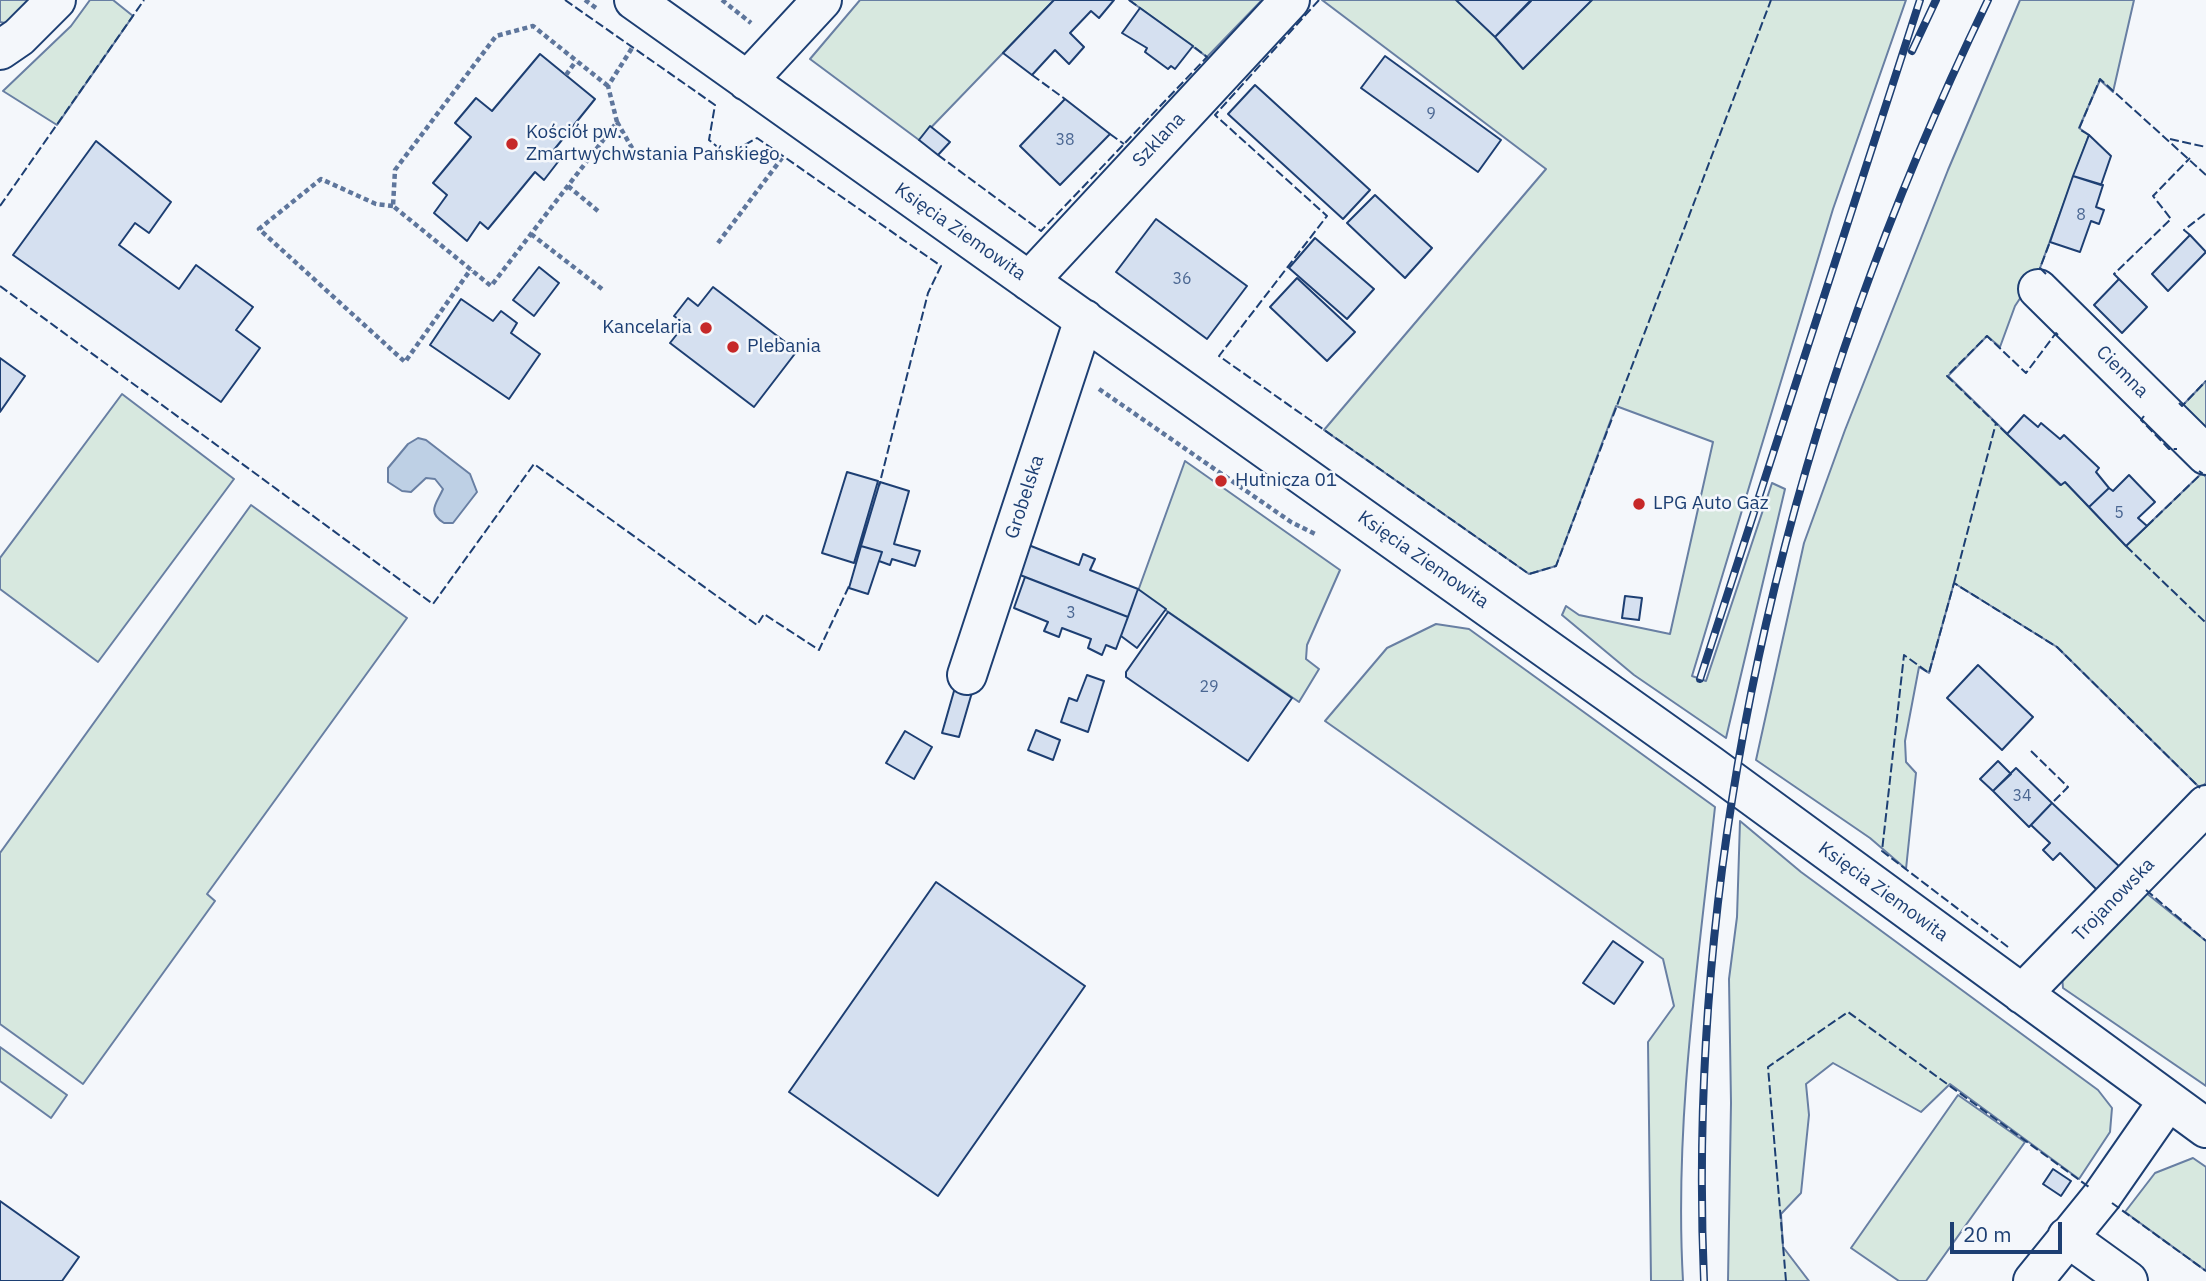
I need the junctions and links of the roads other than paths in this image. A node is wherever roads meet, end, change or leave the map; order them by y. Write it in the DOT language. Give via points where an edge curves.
graph roads {
  1 [pos="57,0"];
  2 [pos="634,0"];
  3 [pos="822,0"];
  4 [pos="1290,0"];
  5 [pos="0,50"];
  6 [pos="747,81"];
  7 [pos="1029,281"];
  8 [pos="2038,289"];
  9 [pos="1084,319"];
  10 [pos="2206,455"];
  11 [pos="967,675"];
  12 [pos="2206,805"];
  13 [pos="2022,994"];
  14 [pos="2168,1101"];
  15 [pos="2206,1128"];
  16 [pos="2067,1237"];
  17 [pos="2033,1281"];
  18 [pos="2128,1281"];
  1 -- 5 [label="street"];
  2 -- 6 [label="street, Księcia Ziemowita"];
  3 -- 6 [label="street"];
  4 -- 7 [label="street, Szklana"];
  6 -- 7 [label="street, Księcia Ziemowita"];
  7 -- 9 [label="street, Księcia Ziemowita"];
  8 -- 10 [label="street, Ciemna"];
  9 -- 11 [label="street, Grobelska"];
  9 -- 13 [label="street, Księcia Ziemowita" via="1710,765"];
  12 -- 13 [label="street, Trojanowska"];
  13 -- 14 [label="street, Księcia Ziemowita"];
  14 -- 15 [label="street, Księcia Ziemowita"];
  14 -- 16 [label="street" via="2102,1196"];
  16 -- 17 [label="street"];
  16 -- 18 [label="street"];
}
